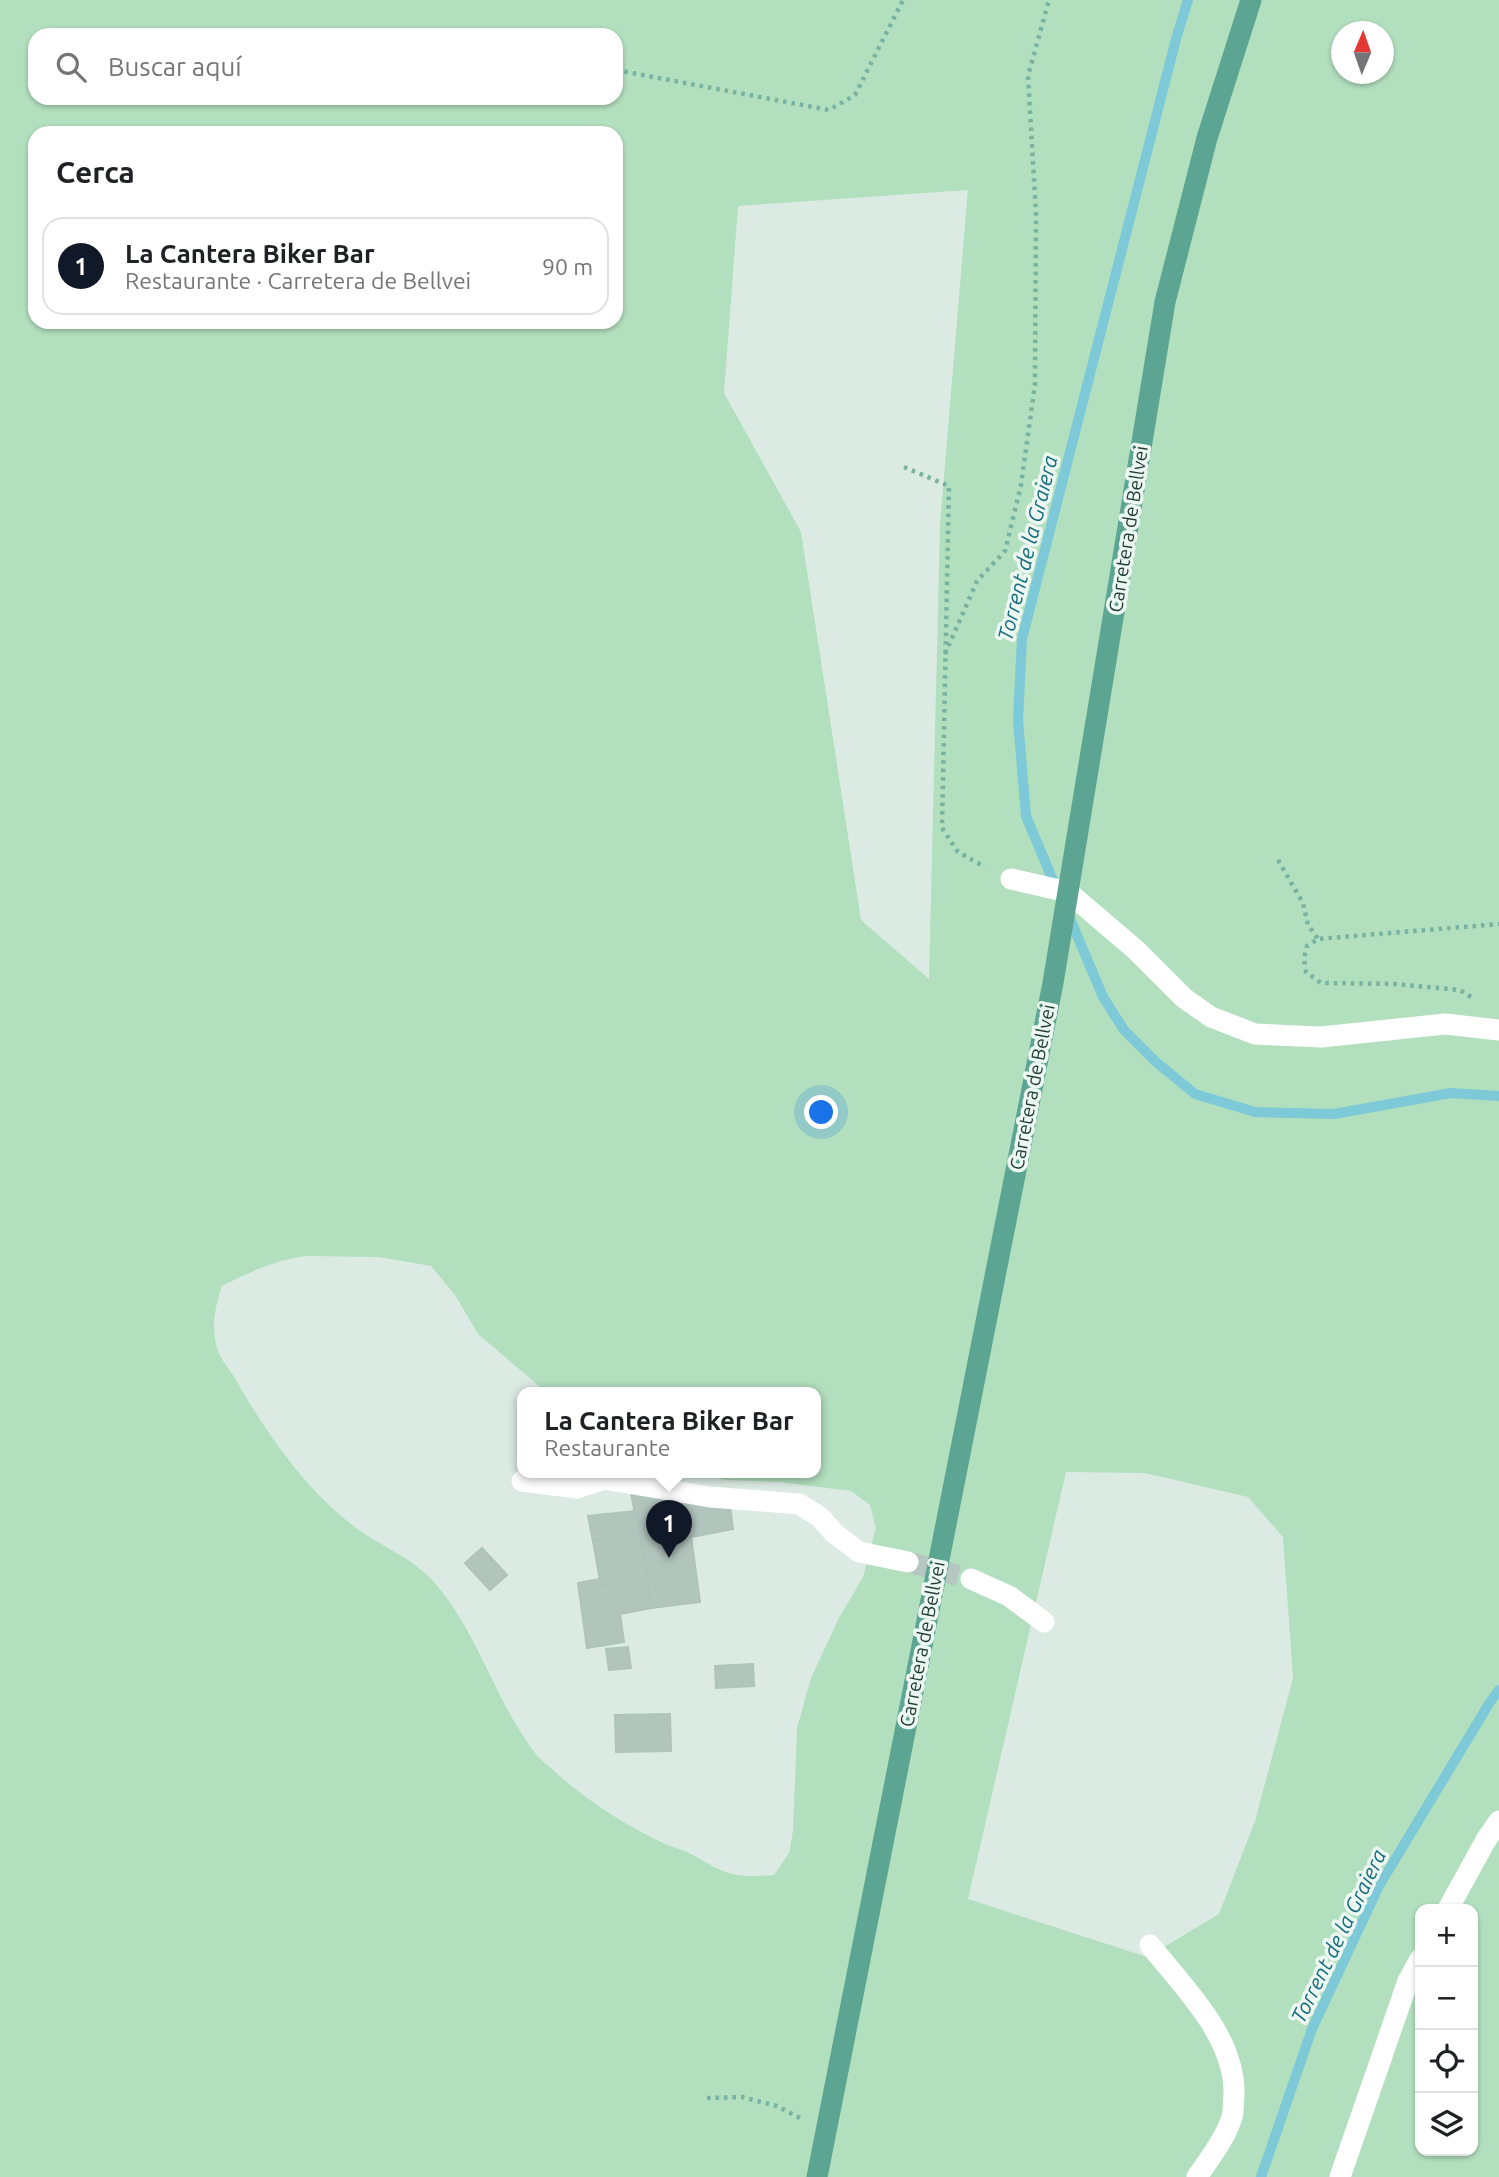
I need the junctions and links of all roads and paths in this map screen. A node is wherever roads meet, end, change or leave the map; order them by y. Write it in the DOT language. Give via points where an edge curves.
graph roads {
  1 [pos="903,0"];
  2 [pos="1049,0"];
  3 [pos="1251,0"];
  4 [pos="623,71"];
  5 [pos="904,467"];
  6 [pos="946,654"];
  7 [pos="1278,860"];
  8 [pos="1011,879"];
  9 [pos="1068,892"];
  10 [pos="1499,924"];
  11 [pos="1318,939"];
  12 [pos="1479,1001"];
  13 [pos="1499,1030"];
  14 [pos="522,1481"];
  15 [pos="908,1562"];
  16 [pos="971,1579"];
  17 [pos="1044,1622"];
  18 [pos="1499,1821"];
  19 [pos="1451,1904"];
  20 [pos="1150,1945"];
  21 [pos="1416,1967"];
  22 [pos="707,2098"];
  23 [pos="826,2132"];
  24 [pos="817,2177"];
  25 [pos="1197,2177"];
  26 [pos="1340,2177"];
  1 -- 4 [label="path" via="855,95 829,110"];
  2 -- 6 [label="path" via="1028,76 1035,214 1035,384 1021,485 1005,551 976,581"];
  3 -- 9 [label="main road, Carretera de Bellvei" via="1208,138 1165,302"];
  5 -- 6 [label="path" via="949,486"];
  6 -- 8 [label="path" via="942,828 958,852"];
  7 -- 11 [label="path"];
  8 -- 9 [label="street"];
  9 -- 13 [label="street" via="1184,998 1211,1017 1255,1034 1321,1037 1445,1024"];
  9 -- 23 [label="main road, Carretera de Bellvei"];
  10 -- 11 [label="path"];
  11 -- 12 [label="path" via="1307,946 1304,958 1306,972 1321,983 1460,990"];
  14 -- 15 [label="street" via="577,1488 604,1479 710,1497 799,1504 859,1552"];
  16 -- 17 [label="street" via="1009,1596"];
  18 -- 19 [label="street"];
  20 -- 25 [label="street" via="1224,2046 1234,2082 1233,2115"];
  21 -- 26 [label="street"];
  22 -- 23 [label="path" via="742,2096 777,2106"];
  23 -- 24 [label="main road, Carretera de Bellvei"];
}
